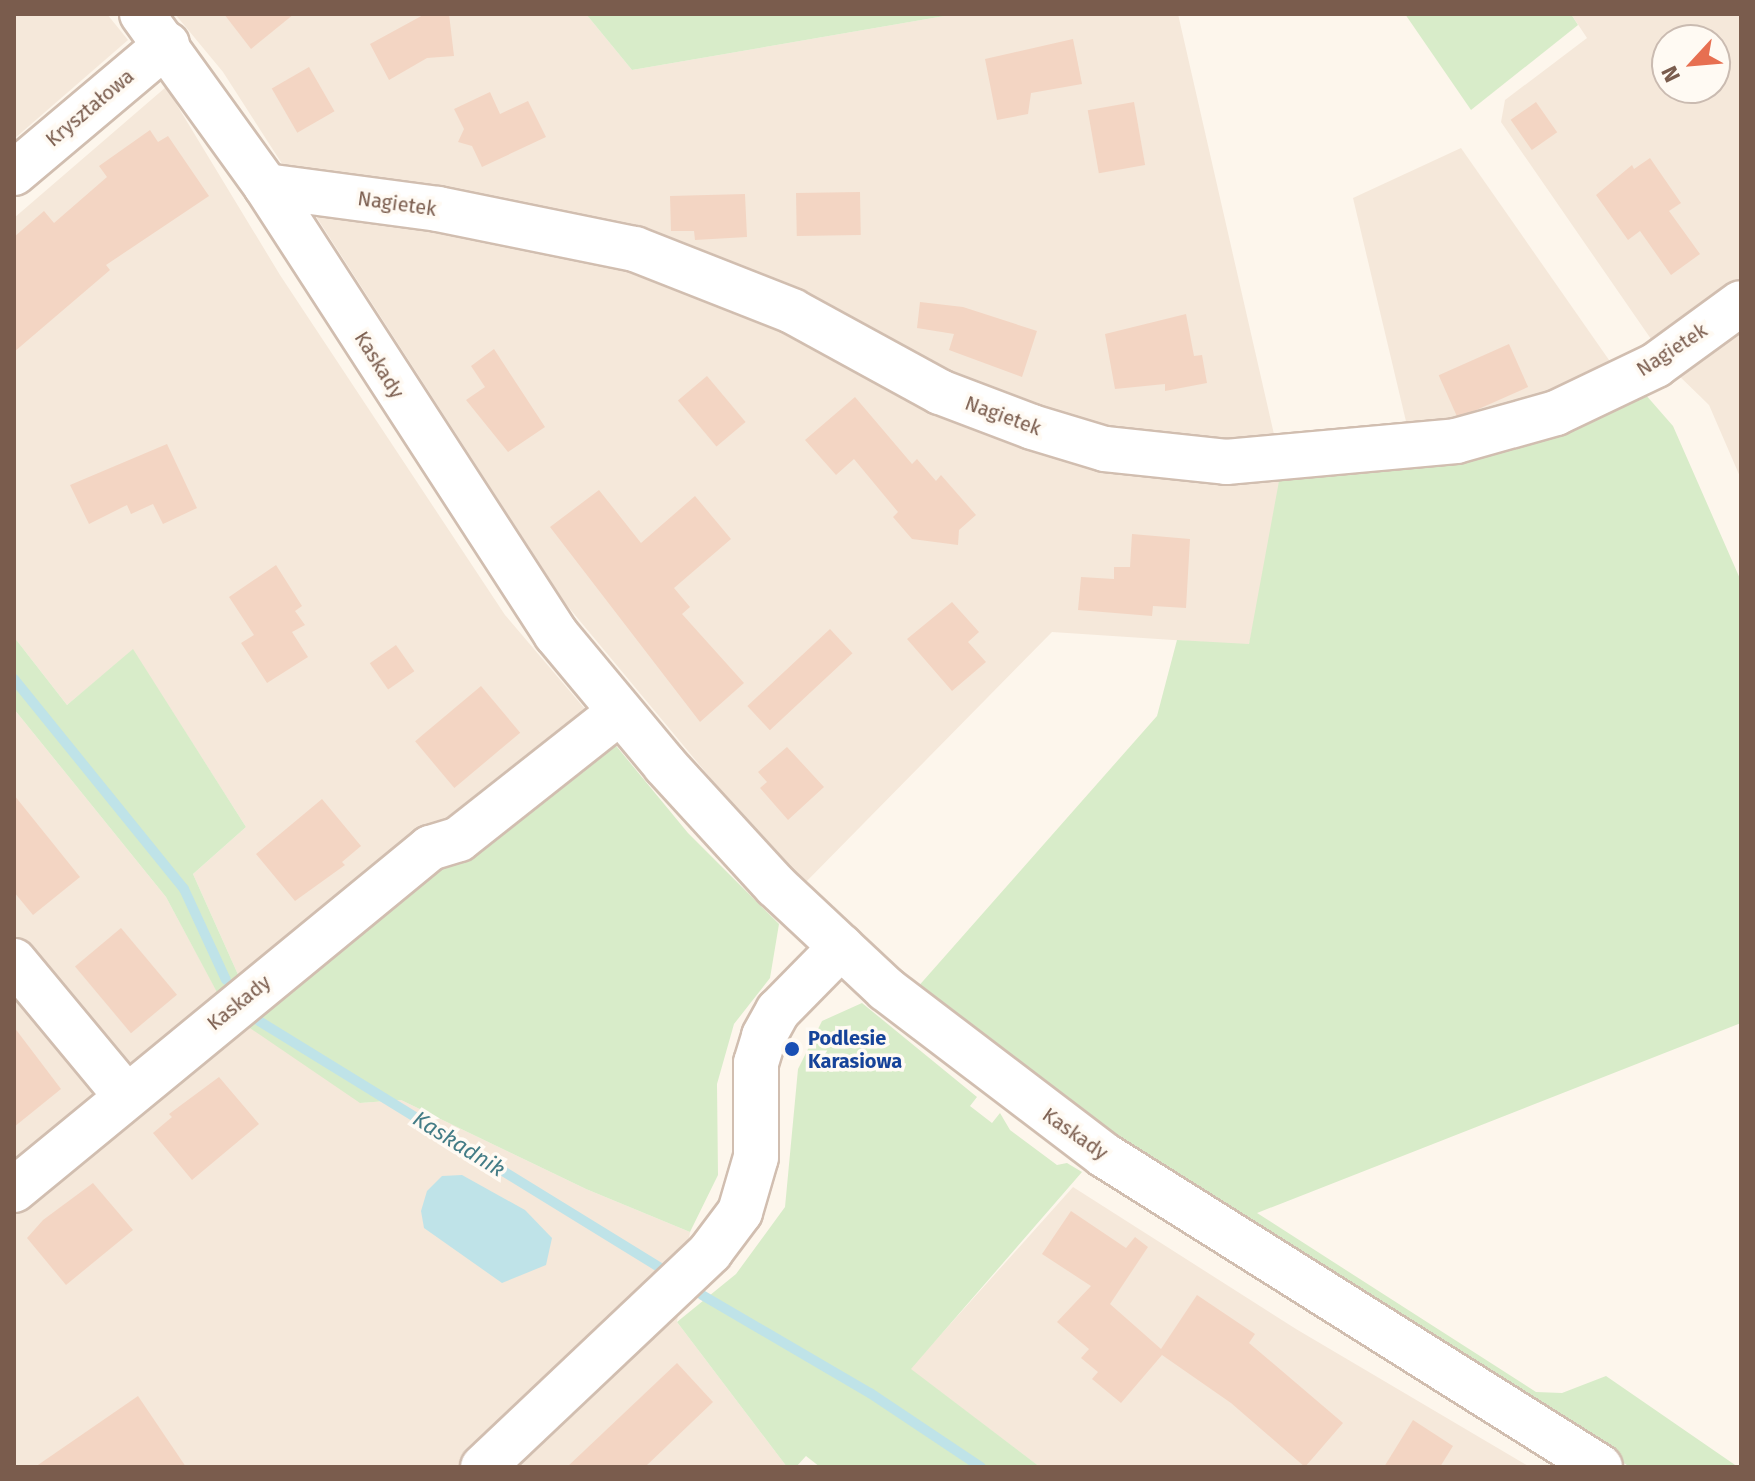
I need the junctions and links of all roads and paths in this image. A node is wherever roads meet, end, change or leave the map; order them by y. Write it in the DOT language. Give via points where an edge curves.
graph roads {
  1 [pos="155,29"];
  2 [pos="14,173"];
  3 [pos="266,186"];
  4 [pos="1741,303"];
  5 [pos="620,712"];
  6 [pos="841,947"];
  7 [pos="14,961"];
  8 [pos="126,1096"];
  9 [pos="14,1190"];
  10 [pos="483,1467"];
  11 [pos="1600,1467"];
  1 -- 2 [label="street, Kryształowa"];
  1 -- 3 [label="street, Kaskady"];
  3 -- 4 [label="street, Nagietek" via="438,209 635,249 792,311 940,392 1032,427 1105,449 1226,462 1456,441 1556,413 1656,365"];
  3 -- 5 [label="street, Kaskady" via="473,512 556,634"];
  5 -- 6 [label="street, Kaskady" via="776,886"];
  5 -- 8 [label="street, Kaskady" via="459,839 430,848"];
  6 -- 10 [label="street" via="778,1011 764,1036 756,1063 756,1157 740,1212 710,1252"];
  6 -- 11 [label="street, Kaskady" via="1002,1082 1104,1155"];
  7 -- 8 [label="street"];
  8 -- 9 [label="street, Kaskady"];
}
